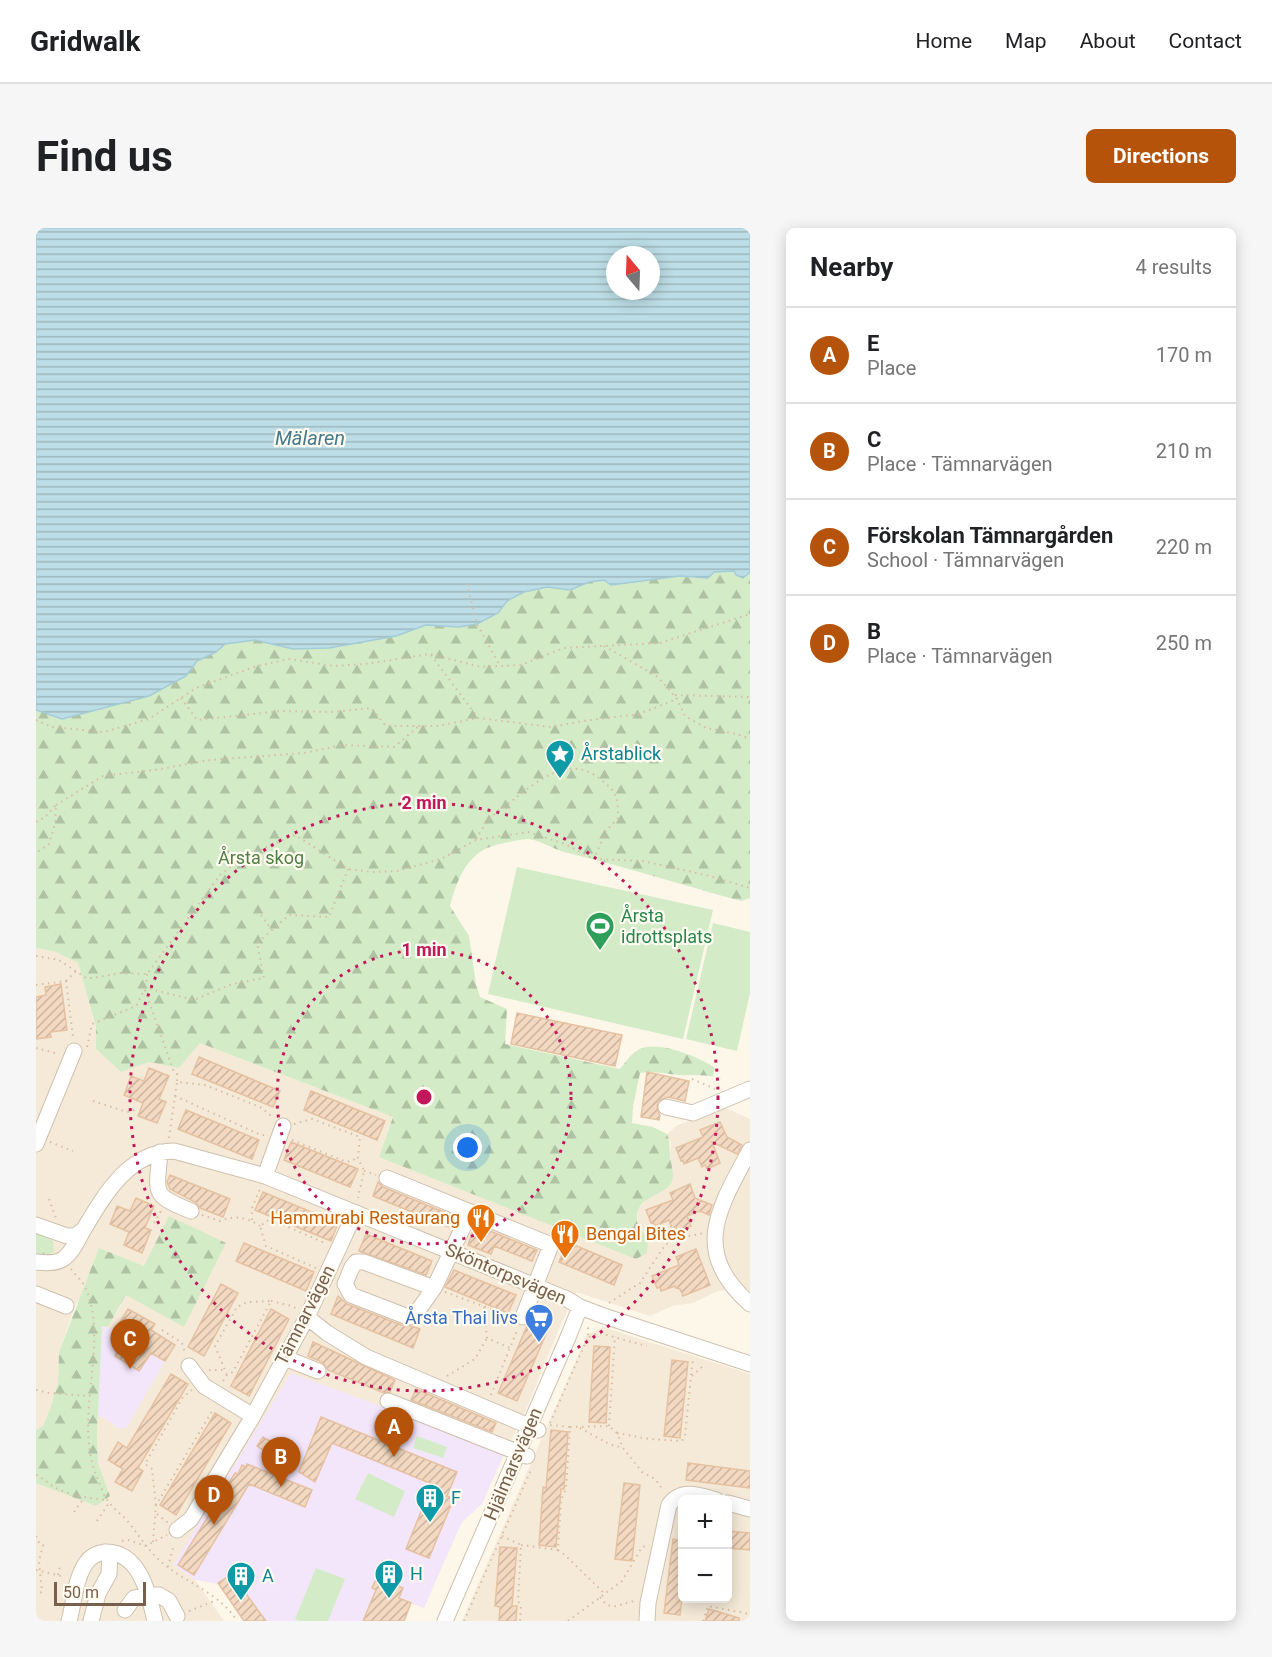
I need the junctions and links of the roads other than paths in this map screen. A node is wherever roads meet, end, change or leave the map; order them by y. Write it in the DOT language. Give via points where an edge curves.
graph roads {
  1 [pos="74,1051"];
  2 [pos="750,1089"];
  3 [pos="666,1107"];
  4 [pos="282,1131"];
  5 [pos="37,1141"];
  6 [pos="750,1150"];
  7 [pos="160,1152"];
  8 [pos="265,1176"];
  9 [pos="387,1178"];
  10 [pos="191,1211"];
  11 [pos="355,1213"];
  12 [pos="466,1221"];
  13 [pos="36,1225"];
  14 [pos="83,1230"];
  15 [pos="452,1252"];
  16 [pos="36,1262"];
  17 [pos="536,1286"];
  18 [pos="434,1288"];
  19 [pos="36,1294"];
  20 [pos="750,1304"];
  21 [pos="66,1306"];
  22 [pos="584,1308"];
  23 [pos="307,1317"];
  24 [pos="523,1317"];
  25 [pos="285,1358"];
  26 [pos="750,1364"];
  27 [pos="189,1366"];
  28 [pos="318,1371"];
  29 [pos="388,1401"];
  30 [pos="253,1416"];
  31 [pos="539,1428"];
  32 [pos="526,1459"];
  33 [pos="682,1495"];
  34 [pos="699,1495"];
  35 [pos="678,1497"];
  36 [pos="732,1504"];
  37 [pos="750,1509"];
  38 [pos="177,1530"];
  39 [pos="110,1553"];
  40 [pos="149,1595"];
  41 [pos="125,1610"];
  42 [pos="177,1616"];
  43 [pos="69,1621"];
  44 [pos="91,1621"];
  45 [pos="155,1621"];
  46 [pos="445,1621"];
  47 [pos="455,1621"];
  48 [pos="647,1621"];
  1 -- 5 [label="street"];
  2 -- 3 [label="street" via="693,1113"];
  4 -- 8 [label="street"];
  6 -- 20 [label="street" via="723,1202 714,1232 721,1268 734,1289"];
  7 -- 8 [label="street, Sköntorpsvägen" via="174,1151"];
  7 -- 10 [label="street" via="160,1195"];
  7 -- 14 [label="street" via="146,1156 122,1174"];
  8 -- 11 [label="street, Sköntorpsvägen"];
  9 -- 17 [label="street" via="551,1245"];
  11 -- 15 [label="street, Sköntorpsvägen"];
  11 -- 23 [label="street, Tämnarvägen"];
  12 -- 15 [label="street"];
  13 -- 14 [label="street" via="67,1236"];
  14 -- 16 [label="street" via="63,1259"];
  15 -- 17 [label="street, Sköntorpsvägen"];
  15 -- 18 [label="street"];
  17 -- 22 [label="street, Sköntorpsvägen"];
  17 -- 24 [label="street"];
  18 -- 18 [label="street" via="364,1262 356,1262 345,1284 351,1295 408,1317 414,1316"];
  19 -- 21 [label="street"];
  22 -- 26 [label="street, Sköntorpsvägen"];
  22 -- 31 [label="street, Hjälmarsvägen"];
  23 -- 25 [label="street, Tämnarvägen"];
  23 -- 31 [label="street" via="366,1357"];
  25 -- 28 [label="street"];
  25 -- 30 [label="street, Tämnarvägen"];
  27 -- 30 [label="street" via="204,1386"];
  29 -- 32 [label="street"];
  30 -- 38 [label="street, Tämnarvägen" via="190,1519"];
  31 -- 32 [label="street, Hjälmarsvägen"];
  32 -- 46 [label="street, Hjälmarsvägen"];
  32 -- 47 [label="street, Hjälmarsvägen"];
  33 -- 34 [label="street"];
  35 -- 48 [label="street" via="667,1511"];
  36 -- 37 [label="street"];
  39 -- 40 [label="street" via="133,1564"];
  39 -- 43 [label="street" via="90,1558 81,1571"];
  39 -- 44 [label="street" via="109,1574 98,1594"];
  40 -- 41 [label="street" via="134,1598"];
  40 -- 42 [label="street" via="169,1601"];
  40 -- 45 [label="street"];
}
